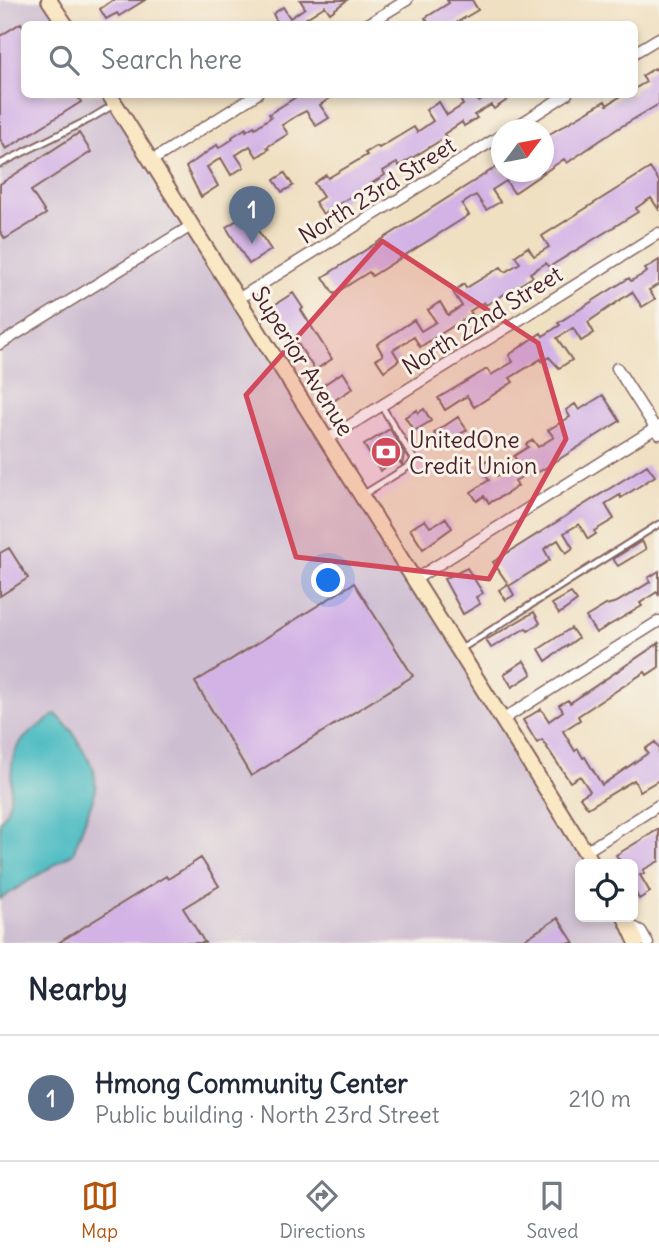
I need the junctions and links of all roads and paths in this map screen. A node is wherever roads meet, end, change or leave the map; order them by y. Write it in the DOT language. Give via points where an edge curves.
graph roads {
  1 [pos="49,0"];
  2 [pos="407,0"];
  3 [pos="63,21"];
  4 [pos="373,21"];
  5 [pos="659,38"];
  6 [pos="638,51"];
  7 [pos="251,98"];
  8 [pos="561,98"];
  9 [pos="112,99"];
  10 [pos="528,119"];
  11 [pos="491,142"];
  12 [pos="151,161"];
  13 [pos="0,164"];
  14 [pos="191,226"];
  15 [pos="659,233"];
  16 [pos="238,299"];
  17 [pos="0,344"];
  18 [pos="617,368"];
  19 [pos="381,405"];
  20 [pos="658,430"];
  21 [pos="327,440"];
  22 [pos="361,496"];
  23 [pos="659,524"];
  24 [pos="414,580"];
  25 [pos="659,621"];
  26 [pos="458,650"];
  27 [pos="502,720"];
  28 [pos="659,805"];
  29 [pos="589,858"];
  30 [pos="627,922"];
  31 [pos="628,922"];
  32 [pos="637,943"];
  33 [pos="648,943"];
  1 -- 3 [label="street"];
  2 -- 4 [label="street"];
  5 -- 6 [label="street"];
  7 -- 12 [label="street"];
  8 -- 10 [label="street"];
  9 -- 12 [label="street, Superior Avenue"];
  9 -- 13 [label="lane" via="90,119"];
  11 -- 16 [label="street, North 23rd Street"];
  12 -- 14 [label="street, Superior Avenue"];
  14 -- 16 [label="street, Superior Avenue"];
  14 -- 17 [label="street"];
  15 -- 19 [label="street, North 22nd Street"];
  16 -- 21 [label="street, Superior Avenue"];
  18 -- 20 [label="street"];
  19 -- 21 [label="street, North 22nd Street"];
  19 -- 22 [label="lane" via="414,459"];
  20 -- 24 [label="street"];
  21 -- 22 [label="street, Superior Avenue"];
  22 -- 24 [label="street, Superior Avenue"];
  23 -- 26 [label="lane"];
  24 -- 26 [label="street, Superior Avenue"];
  25 -- 27 [label="street"];
  26 -- 27 [label="street, Superior Avenue"];
  27 -- 29 [label="street, Superior Avenue"];
  28 -- 29 [label="street"];
  30 -- 32 [label="street"];
  31 -- 33 [label="street"];
}
